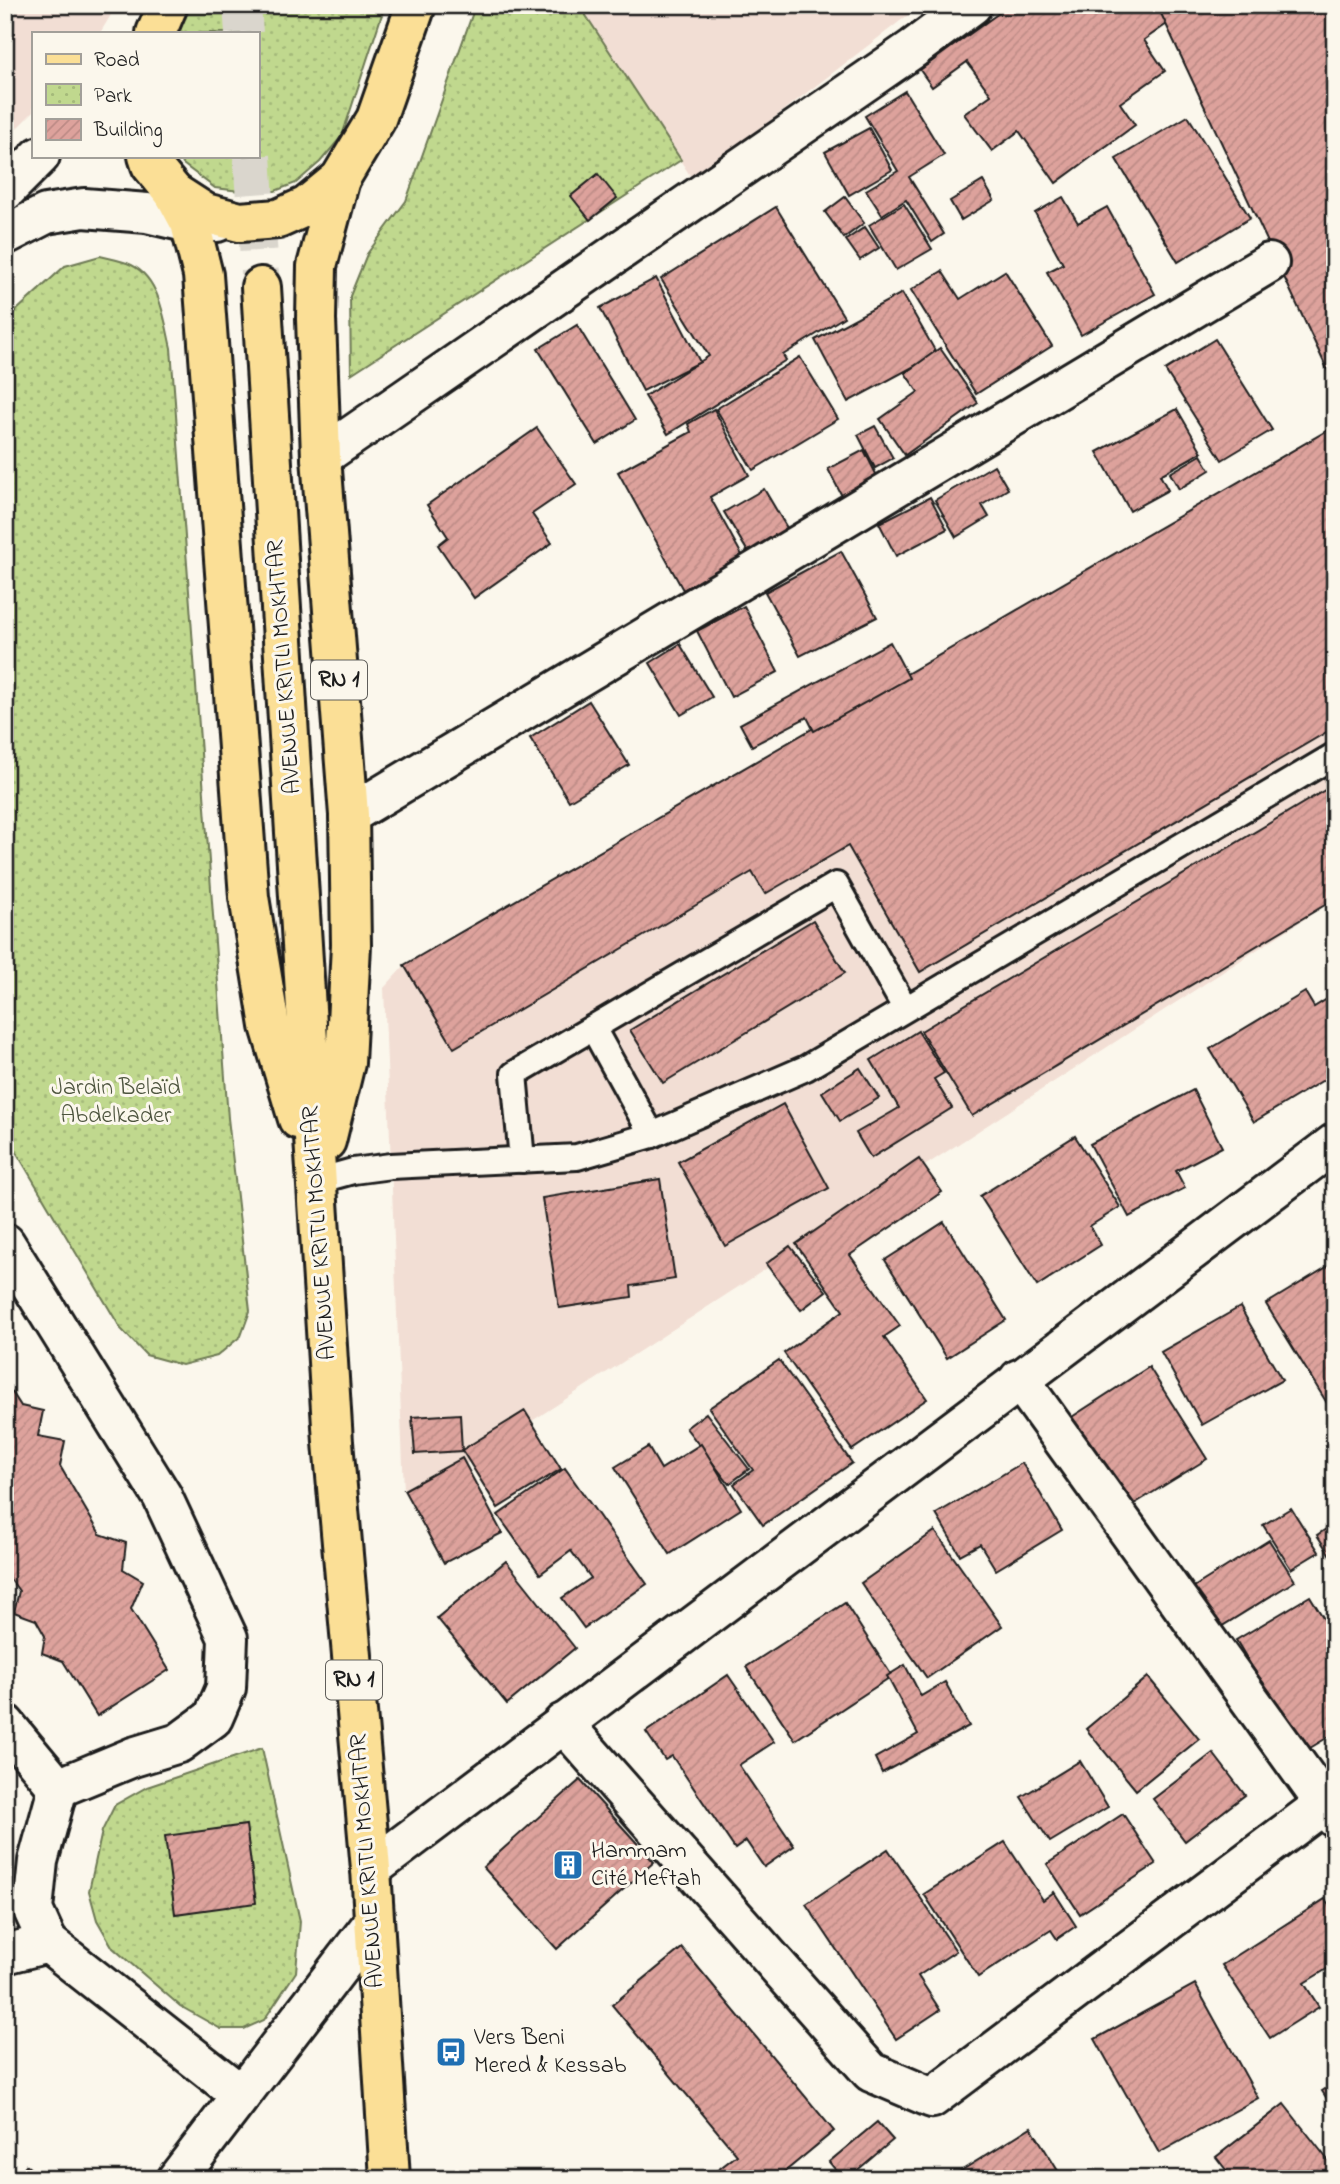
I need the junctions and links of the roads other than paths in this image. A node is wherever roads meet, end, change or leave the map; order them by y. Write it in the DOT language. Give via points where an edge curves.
graph roads {
  1 [pos="416,5"];
  2 [pos="972,5"];
  3 [pos="38,158"];
  4 [pos="149,158"];
  5 [pos="340,179"];
  6 [pos="5,191"];
  7 [pos="182,208"];
  8 [pos="5,235"];
  9 [pos="1269,263"];
  10 [pos="261,287"];
  11 [pos="321,457"];
  12 [pos="1335,755"];
  13 [pos="349,815"];
  14 [pos="905,1008"];
  15 [pos="593,1028"];
  16 [pos="652,1135"];
  17 [pos="1335,1143"];
  18 [pos="522,1160"];
  19 [pos="317,1181"];
  20 [pos="5,1243"];
  21 [pos="1019,1379"];
  22 [pos="563,1723"];
  23 [pos="5,1724"];
  24 [pos="58,1788"];
  25 [pos="1331,1806"];
  26 [pos="371,1870"];
  27 [pos="373,1923"];
  28 [pos="48,1943"];
  29 [pos="5,1954"];
  30 [pos="240,2094"];
  31 [pos="177,2179"];
  32 [pos="390,2179"];
  1 -- 5 [label="main road" via="376,119"];
  2 -- 11 [label="street"];
  3 -- 6 [label="street"];
  4 -- 7 [label="main road"];
  5 -- 7 [label="main road" via="307,206 278,219 240,222"];
  5 -- 11 [label="main road, RN 1" via="317,266"];
  7 -- 8 [label="street" via="147,213 85,208 46,214"];
  7 -- 19 [label="main road, RN 1" via="203,275 249,897 270,1026"];
  9 -- 13 [label="street"];
  10 -- 19 [label="main road, AVENUE KRITLI MOKHTAR / RN 1"];
  11 -- 13 [label="main road, RN 1"];
  12 -- 14 [label="lane"];
  13 -- 19 [label="main road, RN 1" via="351,945 345,1063"];
  14 -- 15 [label="lane" via="836,885"];
  14 -- 16 [label="lane" via="806,1068"];
  15 -- 16 [label="lane"];
  15 -- 18 [label="lane" via="514,1074"];
  16 -- 18 [label="lane" via="577,1157"];
  17 -- 21 [label="street"];
  18 -- 19 [label="lane" via="391,1166"];
  19 -- 26 [label="main road, AVENUE KRITLI MOKHTAR / RN 1" via="333,1441"];
  20 -- 24 [label="street" via="162,1496 228,1638 226,1688 213,1718 179,1744 133,1757"];
  21 -- 22 [label="street"];
  21 -- 25 [label="street"];
  22 -- 25 [label="street" via="872,2072 932,2098"];
  22 -- 26 [label="street"];
  23 -- 24 [label="street"];
  24 -- 28 [label="street" via="38,1861 33,1910"];
  26 -- 27 [label="main road, AVENUE KRITLI MOKHTAR / RN 1"];
  27 -- 30 [label="street"];
  27 -- 32 [label="main road, AVENUE KRITLI MOKHTAR / RN 1"];
  28 -- 29 [label="street"];
  28 -- 30 [label="street"];
  30 -- 31 [label="street"];
}
